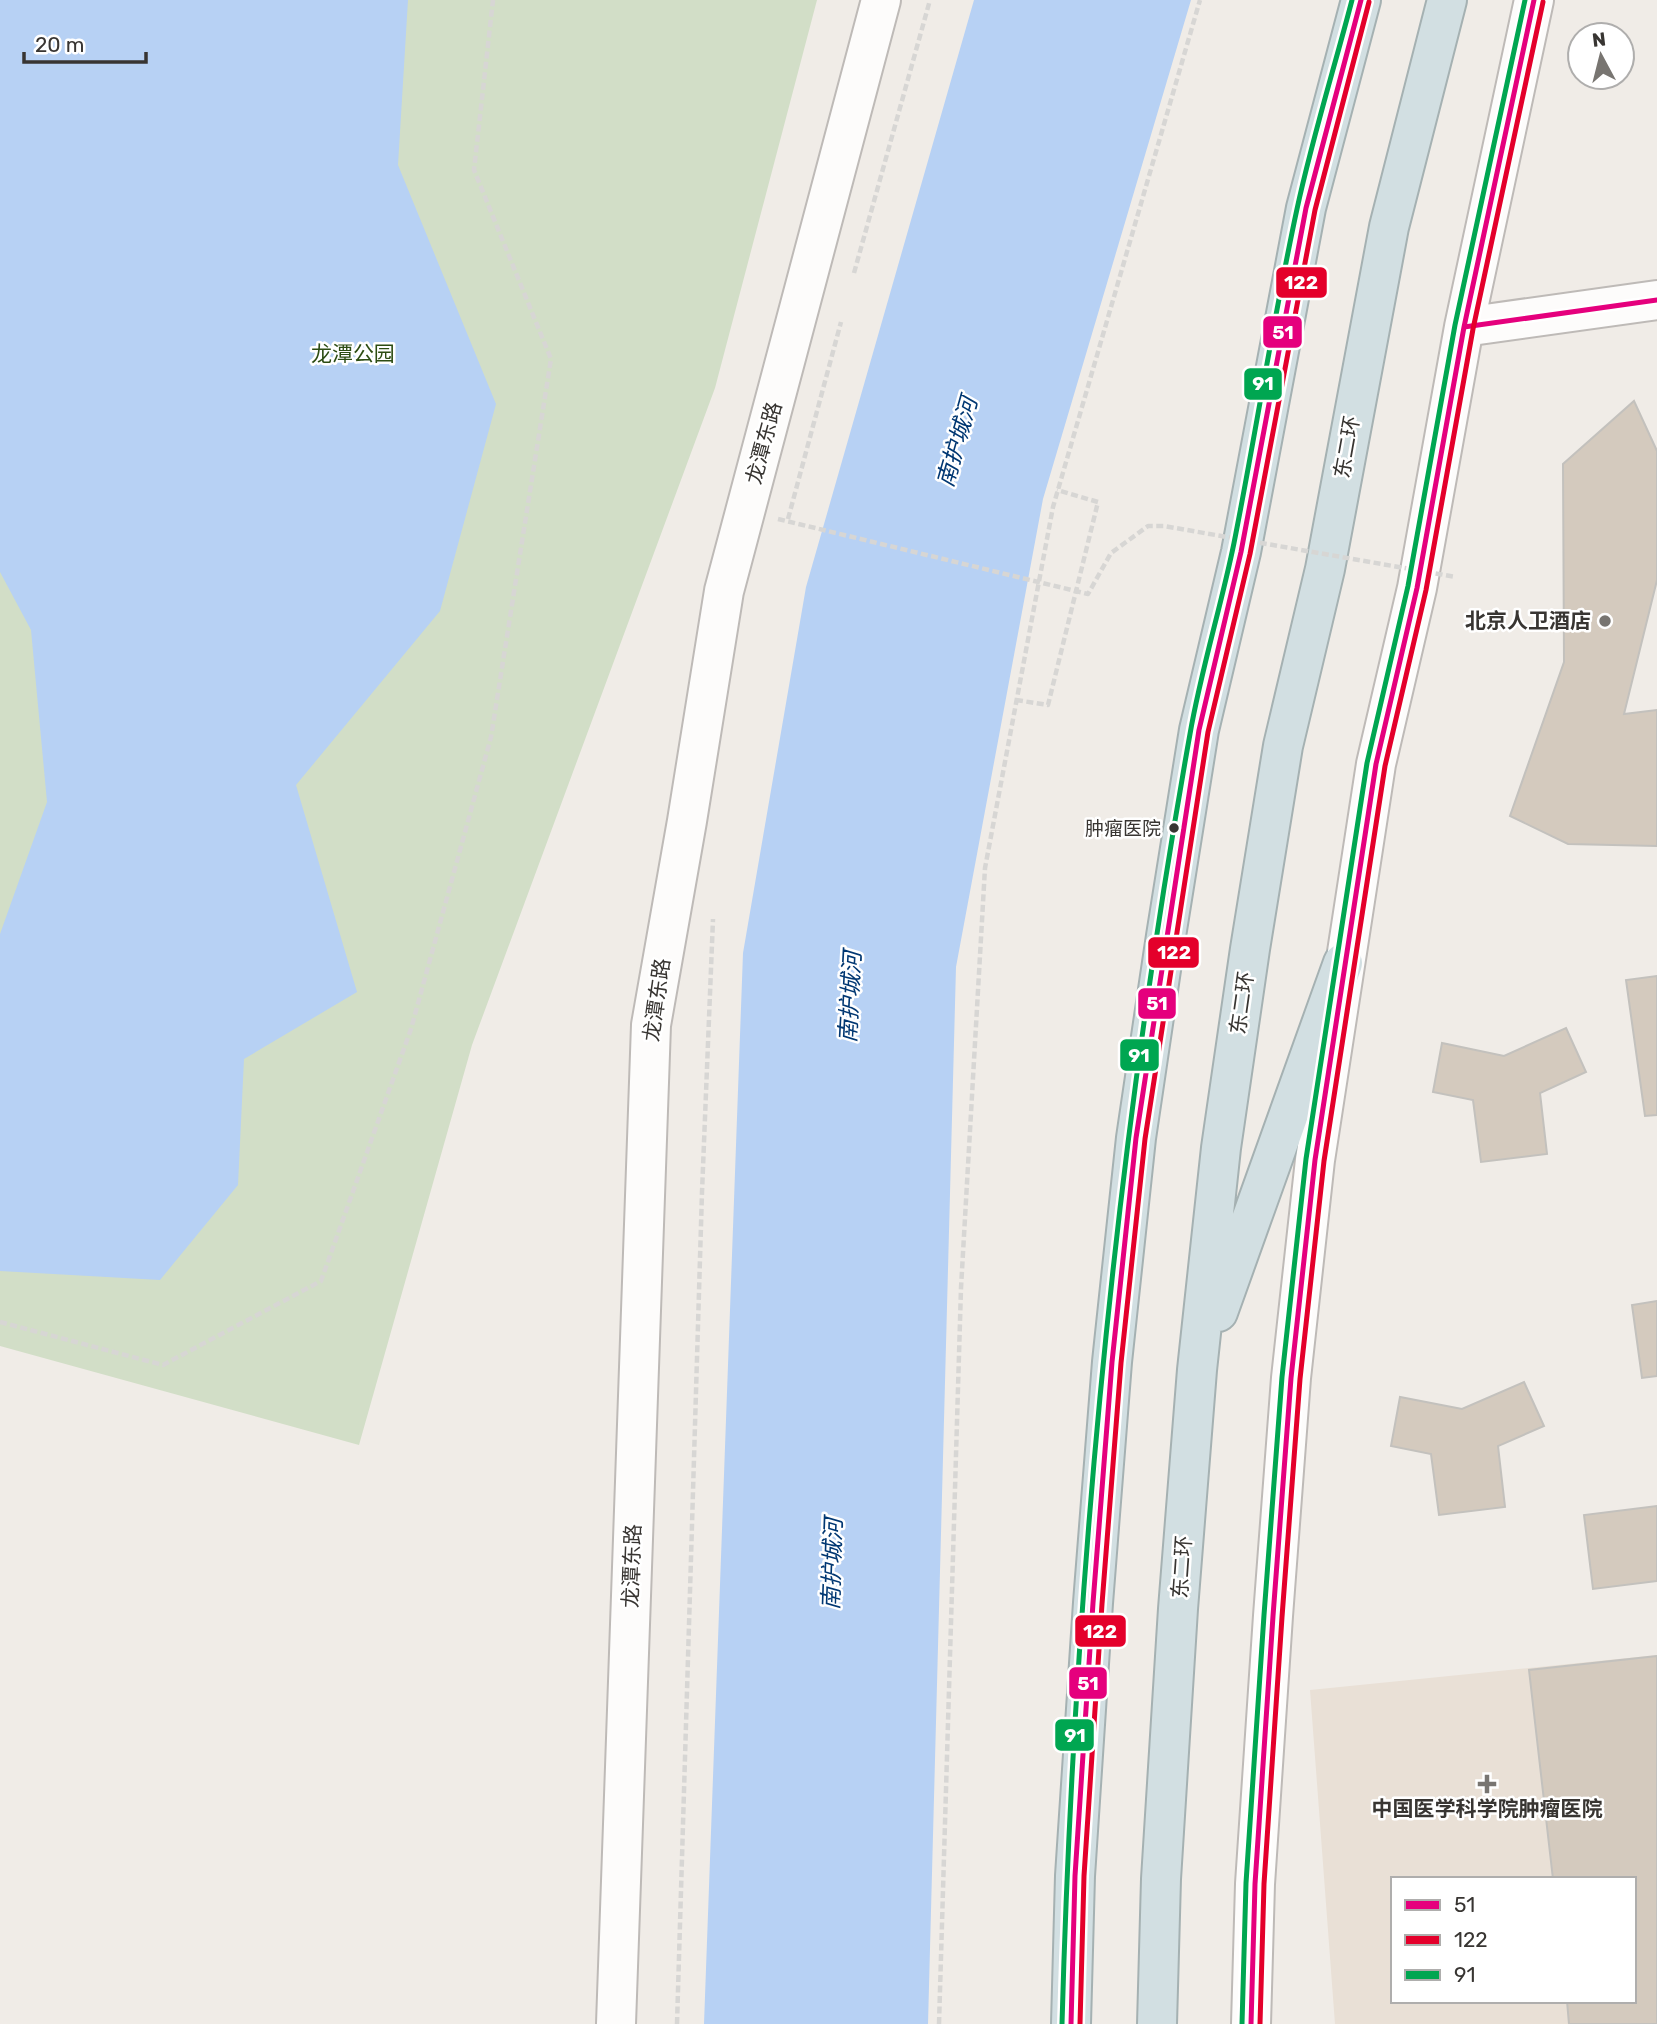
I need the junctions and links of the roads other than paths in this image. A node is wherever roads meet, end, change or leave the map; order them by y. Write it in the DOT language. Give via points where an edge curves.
graph roads {
  1 [pos="881,0"];
  2 [pos="1361,0"];
  3 [pos="1447,0"];
  4 [pos="1534,0"];
  5 [pos="1657,300"];
  6 [pos="1464,327"];
  7 [pos="1343,963"];
  8 [pos="1197,1370"];
  9 [pos="616,2024"];
  10 [pos="1071,2024"];
  11 [pos="1157,2024"];
  12 [pos="1251,2024"];
  1 -- 9 [label="street, 龙潭东路" via="724,591 650,1025"];
  2 -- 10 [label="highway" via="1306,208 1241,552 1199,730 1136,1138 1093,1603 1075,1876"];
  3 -- 8 [label="highway, 东二环" via="1389,227 1325,569 1283,747 1221,1148"];
  4 -- 6 [label="street"];
  5 -- 6 [label="street"];
  6 -- 7 [label="street" via="1417,588 1376,764"];
  7 -- 8 [label="highway"];
  7 -- 12 [label="street" via="1291,1378 1255,1884"];
  8 -- 11 [label="highway, 东二环" via="1161,1880"];
}
